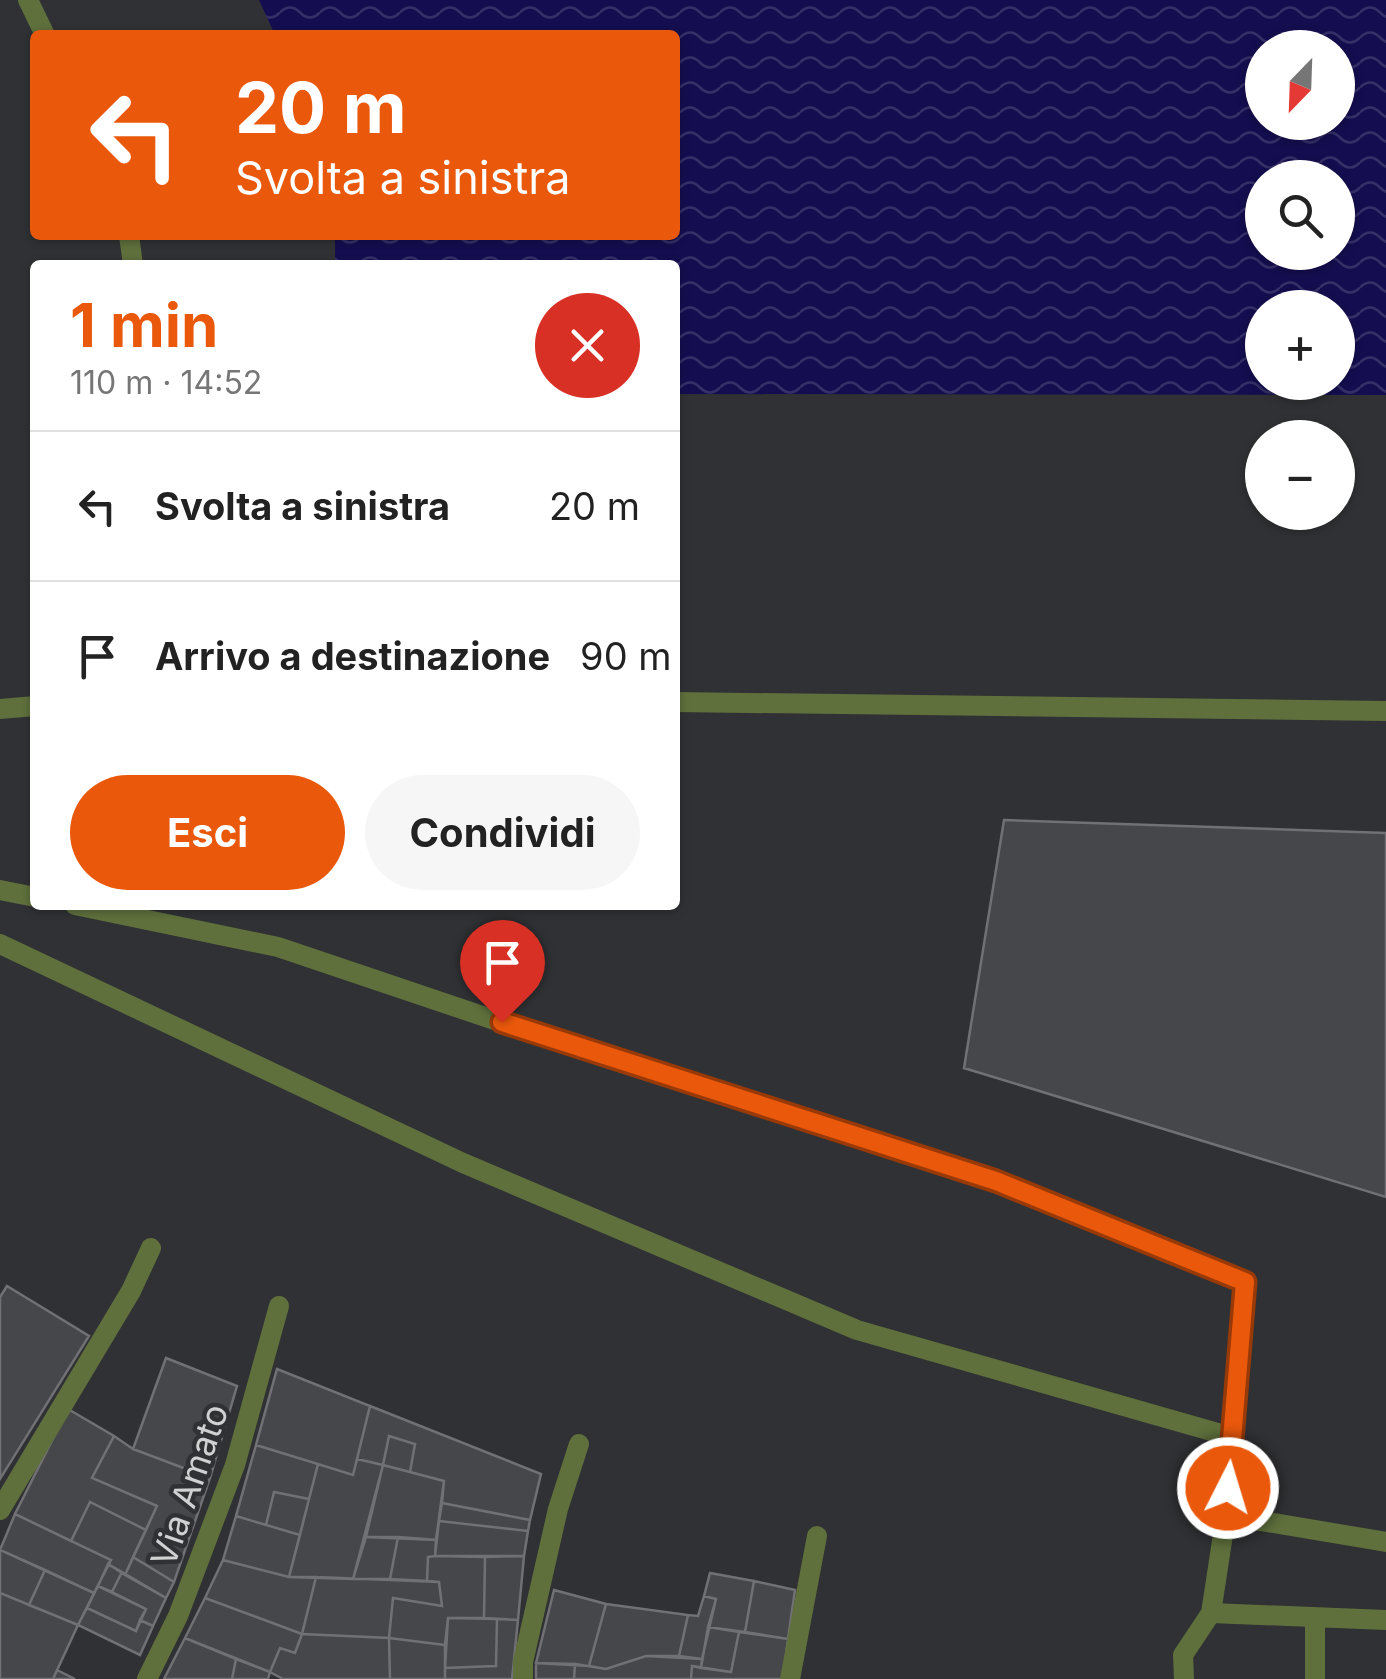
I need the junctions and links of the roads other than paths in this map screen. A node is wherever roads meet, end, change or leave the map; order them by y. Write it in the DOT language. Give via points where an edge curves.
graph roads {
  1 [pos="28,0"];
  2 [pos="43,30"];
  3 [pos="680,702"];
  4 [pos="30,706"];
  5 [pos="0,709"];
  6 [pos="1386,712"];
  7 [pos="0,890"];
  8 [pos="30,896"];
  9 [pos="99,910"];
  10 [pos="0,944"];
  11 [pos="151,1248"];
  12 [pos="279,1306"];
  13 [pos="1232,1437"];
  14 [pos="580,1444"];
  15 [pos="0,1510"];
  16 [pos="1226,1516"];
  17 [pos="816,1536"];
  18 [pos="1386,1542"];
  19 [pos="1211,1613"];
  20 [pos="1315,1619"];
  21 [pos="1386,1620"];
  22 [pos="147,1679"];
  23 [pos="524,1679"];
  24 [pos="790,1679"];
  25 [pos="1184,1679"];
  26 [pos="1316,1679"];
  1 -- 2 [label="street"];
  3 -- 6 [label="street"];
  4 -- 5 [label="street"];
  7 -- 8 [label="street"];
  9 -- 13 [label="street" via="278,947 996,1181 1245,1282"];
  10 -- 13 [label="street" via="464,1163 856,1330"];
  11 -- 15 [label="street" via="132,1291"];
  12 -- 22 [label="street, Via Amato" via="235,1466"];
  13 -- 16 [label="street"];
  14 -- 23 [label="street" via="558,1509"];
  16 -- 18 [label="street"];
  16 -- 19 [label="street"];
  17 -- 24 [label="street"];
  19 -- 20 [label="street"];
  19 -- 25 [label="street" via="1184,1656"];
  20 -- 21 [label="street"];
  20 -- 26 [label="street"];
}
